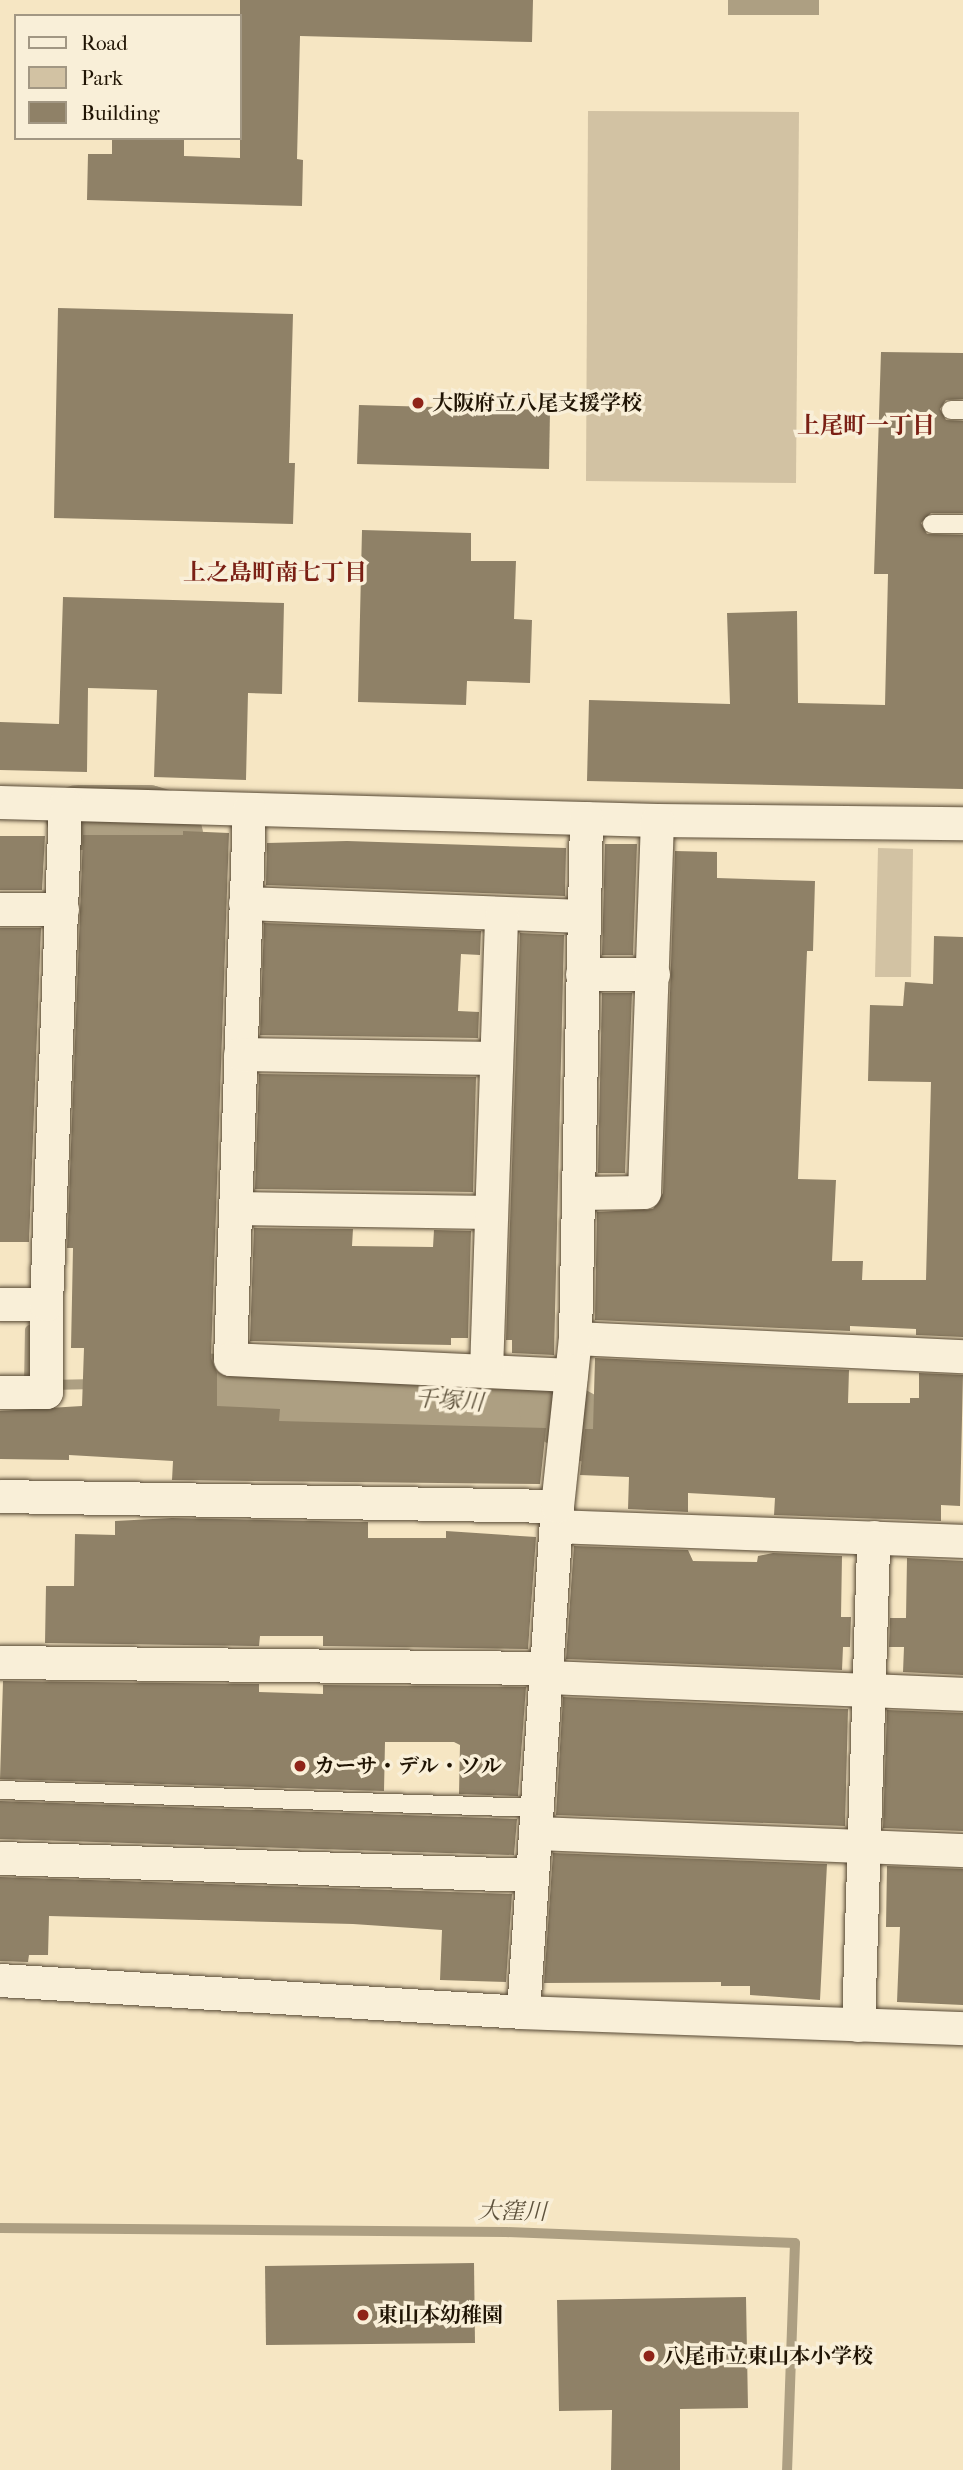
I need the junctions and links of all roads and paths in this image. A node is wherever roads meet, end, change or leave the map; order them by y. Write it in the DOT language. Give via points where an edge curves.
graph roads {
  1 [pos="932,524"];
  2 [pos="963,524"];
  3 [pos="0,803"];
  4 [pos="248,809"];
  5 [pos="65,813"];
  6 [pos="586,818"];
  7 [pos="657,820"];
  8 [pos="963,823"];
  9 [pos="244,903"];
  10 [pos="0,909"];
  11 [pos="62,909"];
  12 [pos="500,915"];
  13 [pos="582,916"];
  14 [pos="582,974"];
  15 [pos="653,974"];
  16 [pos="240,1054"];
  17 [pos="495,1058"];
  18 [pos="578,1193"];
  19 [pos="234,1208"];
  20 [pos="491,1212"];
  21 [pos="0,1304"];
  22 [pos="46,1304"];
  23 [pos="575,1338"];
  24 [pos="963,1356"];
  25 [pos="486,1371"];
  26 [pos="571,1375"];
  27 [pos="0,1392"];
  28 [pos="0,1496"];
  29 [pos="556,1516"];
  30 [pos="873,1537"];
  31 [pos="963,1541"];
  32 [pos="0,1662"];
  33 [pos="546,1672"];
  34 [pos="868,1690"];
  35 [pos="963,1694"];
  36 [pos="0,1790"];
  37 [pos="536,1821"];
  38 [pos="862,1846"];
  39 [pos="963,1850"];
  40 [pos="0,1857"];
  41 [pos="532,1875"];
  42 [pos="0,1980"];
  43 [pos="523,2012"];
  44 [pos="858,2025"];
  45 [pos="963,2028"];
  1 -- 2 [label="lane"];
  3 -- 5 [label="street"];
  4 -- 5 [label="street"];
  4 -- 6 [label="street"];
  4 -- 9 [label="street"];
  5 -- 11 [label="street"];
  6 -- 7 [label="street"];
  6 -- 13 [label="street"];
  7 -- 8 [label="street"];
  7 -- 15 [label="street"];
  9 -- 12 [label="street"];
  9 -- 16 [label="street"];
  10 -- 11 [label="street"];
  11 -- 22 [label="street"];
  12 -- 13 [label="street"];
  12 -- 17 [label="street"];
  13 -- 14 [label="street"];
  14 -- 15 [label="street"];
  14 -- 18 [label="street"];
  15 -- 18 [label="street" via="644,1192"];
  16 -- 17 [label="street"];
  16 -- 19 [label="street"];
  17 -- 20 [label="street"];
  18 -- 23 [label="street"];
  19 -- 20 [label="street"];
  19 -- 25 [label="street" via="229,1359"];
  20 -- 25 [label="street"];
  21 -- 22 [label="street"];
  22 -- 27 [label="street" via="46,1392"];
  23 -- 24 [label="street"];
  23 -- 26 [label="street"];
  25 -- 26 [label="street"];
  26 -- 29 [label="street"];
  28 -- 29 [label="street"];
  29 -- 30 [label="street"];
  29 -- 33 [label="street"];
  30 -- 31 [label="street"];
  30 -- 34 [label="street"];
  32 -- 33 [label="street"];
  33 -- 34 [label="street"];
  33 -- 37 [label="street"];
  34 -- 35 [label="street"];
  34 -- 38 [label="street"];
  36 -- 37 [label="lane"];
  37 -- 38 [label="street"];
  37 -- 41 [label="street"];
  38 -- 39 [label="street"];
  38 -- 44 [label="street"];
  40 -- 41 [label="street"];
  41 -- 43 [label="street"];
  42 -- 43 [label="street"];
  43 -- 44 [label="street"];
  44 -- 45 [label="street"];
}
